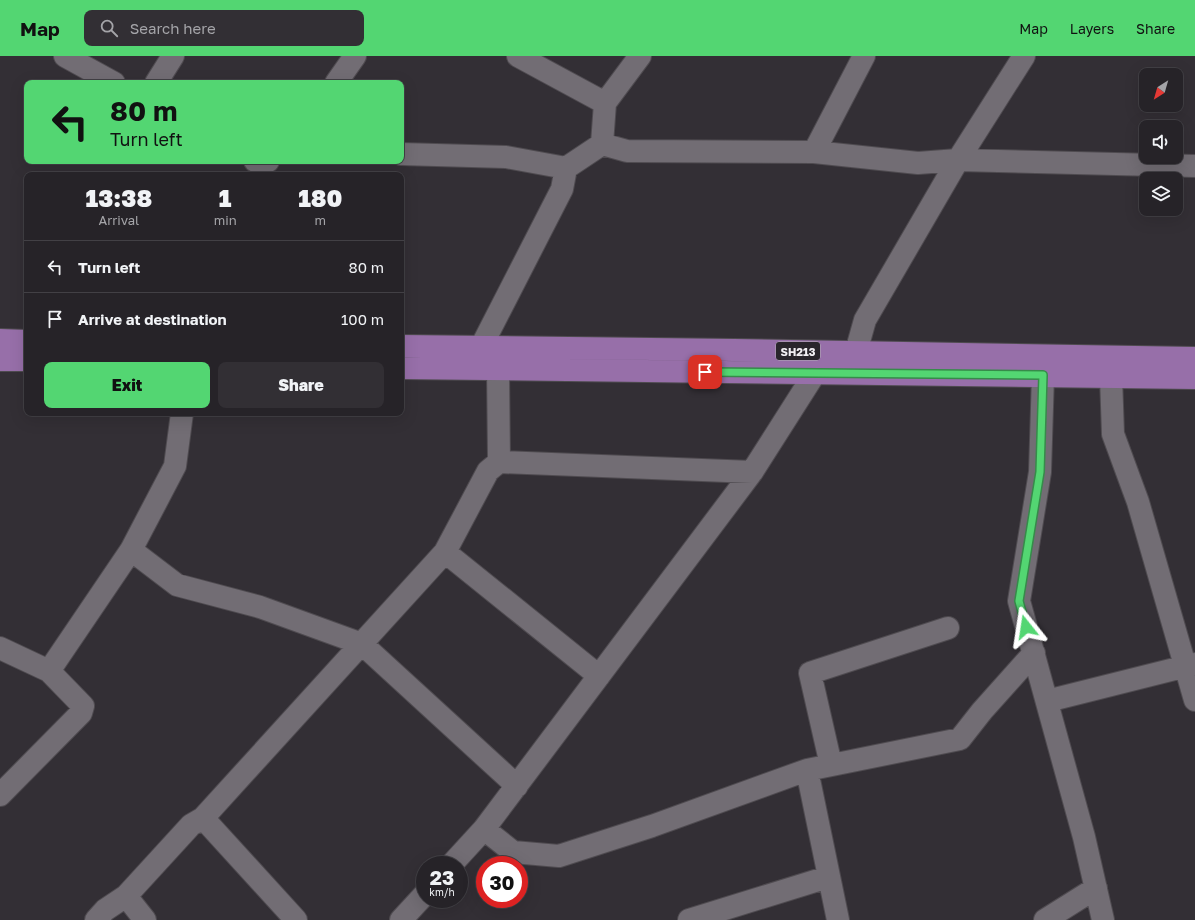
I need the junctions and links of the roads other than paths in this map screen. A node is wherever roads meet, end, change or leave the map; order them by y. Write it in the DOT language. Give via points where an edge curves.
graph roads {
  1 [pos="64,56"];
  2 [pos="173,56"];
  3 [pos="355,56"];
  4 [pos="518,56"];
  5 [pos="640,56"];
  6 [pos="864,56"];
  7 [pos="1024,56"];
  8 [pos="108,80"];
  9 [pos="158,80"];
  10 [pos="338,80"];
  11 [pos="605,104"];
  12 [pos="602,144"];
  13 [pos="814,152"];
  14 [pos="404,154"];
  15 [pos="958,160"];
  16 [pos="1195,166"];
  17 [pos="566,168"];
  18 [pos="0,340"];
  19 [pos="24,340"];
  20 [pos="404,346"];
  21 [pos="481,347"];
  22 [pos="856,352"];
  23 [pos="1195,358"];
  24 [pos="0,360"];
  25 [pos="24,360"];
  26 [pos="404,368"];
  27 [pos="498,370"];
  28 [pos="814,372"];
  29 [pos="1043,375"];
  30 [pos="1111,376"];
  31 [pos="1195,378"];
  32 [pos="182,416"];
  33 [pos="499,462"];
  34 [pos="752,472"];
  35 [pos="131,550"];
  36 [pos="445,552"];
  37 [pos="948,628"];
  38 [pos="362,644"];
  39 [pos="0,648"];
  40 [pos="1034,653"];
  41 [pos="1190,665"];
  42 [pos="49,671"];
  43 [pos="599,676"];
  44 [pos="1195,700"];
  45 [pos="1047,701"];
  46 [pos="831,765"];
  47 [pos="807,770"];
  48 [pos="517,786"];
  49 [pos="0,794"];
  50 [pos="203,818"];
  51 [pos="484,829"];
  52 [pos="460,856"];
  53 [pos="828,877"];
  54 [pos="1096,888"];
  55 [pos="126,896"];
  56 [pos="416,904"];
  57 [pos="96,920"];
  58 [pos="145,920"];
  59 [pos="296,920"];
  60 [pos="401,920"];
  61 [pos="689,920"];
  62 [pos="838,920"];
  63 [pos="1045,920"];
  64 [pos="1103,920"];
  1 -- 8 [label="street"];
  2 -- 9 [label="street"];
  3 -- 10 [label="street"];
  4 -- 11 [label="street"];
  5 -- 11 [label="street"];
  6 -- 13 [label="street"];
  7 -- 15 [label="street"];
  11 -- 12 [label="street"];
  12 -- 13 [label="street" via="626,151"];
  12 -- 17 [label="street"];
  13 -- 15 [label="street" via="918,163"];
  14 -- 17 [label="street" via="506,157"];
  15 -- 16 [label="street"];
  15 -- 22 [label="street" via="865,320"];
  17 -- 21 [label="street" via="562,188"];
  18 -- 19 [label="main road"];
  20 -- 21 [label="main road, SH213"];
  21 -- 22 [label="main road, SH213"];
  22 -- 23 [label="main road, SH213"];
  24 -- 25 [label="main road"];
  26 -- 27 [label="main road, SH213"];
  27 -- 28 [label="main road, SH213"];
  27 -- 33 [label="street"];
  28 -- 29 [label="main road, SH213"];
  28 -- 34 [label="street"];
  29 -- 30 [label="main road, SH213"];
  29 -- 40 [label="street" via="1040,472 1019,601"];
  30 -- 31 [label="main road, SH213"];
  30 -- 41 [label="street" via="1113,434 1138,502"];
  32 -- 35 [label="street" via="175,466"];
  33 -- 34 [label="street"];
  33 -- 36 [label="street" via="488,471"];
  34 -- 43 [label="street"];
  35 -- 38 [label="street" via="177,585 260,607"];
  35 -- 42 [label="street"];
  36 -- 38 [label="street"];
  36 -- 43 [label="street"];
  37 -- 46 [label="street" via="810,673"];
  38 -- 48 [label="street"];
  38 -- 50 [label="street"];
  39 -- 42 [label="street"];
  40 -- 45 [label="street"];
  40 -- 46 [label="street" via="960,738"];
  41 -- 44 [label="street"];
  41 -- 45 [label="street"];
  42 -- 49 [label="street" via="83,706 80,713"];
  43 -- 48 [label="street"];
  45 -- 54 [label="street"];
  46 -- 47 [label="street"];
  47 -- 51 [label="street" via="652,826 559,856 513,852"];
  47 -- 53 [label="street"];
  48 -- 51 [label="street"];
  50 -- 55 [label="street" via="191,825"];
  50 -- 59 [label="street"];
  51 -- 52 [label="street"];
  53 -- 61 [label="street"];
  53 -- 62 [label="street"];
  54 -- 63 [label="street"];
  54 -- 64 [label="street"];
  55 -- 57 [label="street" via="105,910"];
  55 -- 58 [label="street"];
  56 -- 60 [label="street"];
}
